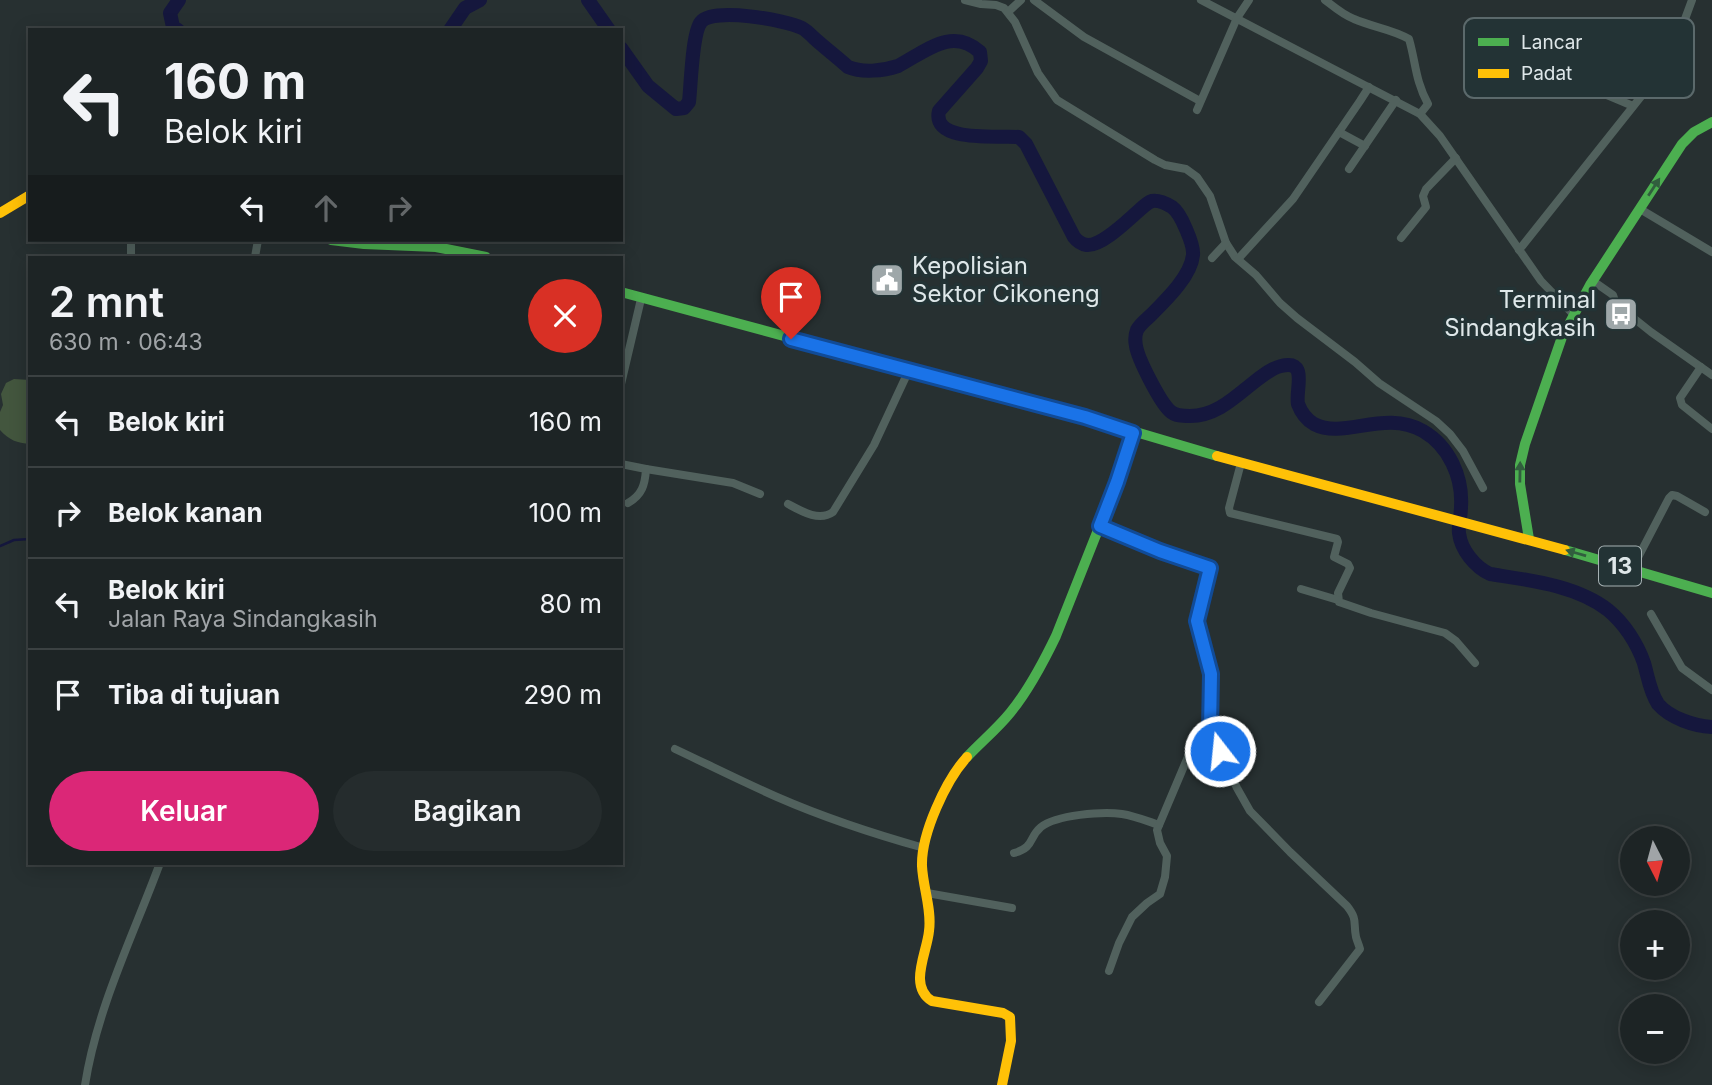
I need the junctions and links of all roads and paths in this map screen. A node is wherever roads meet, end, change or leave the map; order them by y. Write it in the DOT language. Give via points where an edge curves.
graph roads {
  1 [pos="965,0"];
  2 [pos="1021,0"];
  3 [pos="1034,0"];
  4 [pos="1201,0"];
  5 [pos="1249,0"];
  6 [pos="1325,0"];
  7 [pos="1692,0"];
  8 [pos="1009,10"];
  9 [pos="1237,18"];
  10 [pos="1685,18"];
  11 [pos="1369,86"];
  12 [pos="1614,98"];
  13 [pos="1639,98"];
  14 [pos="1396,100"];
  15 [pos="1633,106"];
  16 [pos="1425,109"];
  17 [pos="1712,122"];
  18 [pos="1339,132"];
  19 [pos="1365,146"];
  20 [pos="1456,158"];
  21 [pos="1349,169"];
  22 [pos="28,196"];
  23 [pos="1640,209"];
  24 [pos="0,213"];
  25 [pos="1401,238"];
  26 [pos="346,242"];
  27 [pos="1226,243"];
  28 [pos="1519,250"];
  29 [pos="1712,252"];
  30 [pos="481,256"];
  31 [pos="1212,258"];
  32 [pos="1238,259"];
  33 [pos="1593,281"];
  34 [pos="623,293"];
  35 [pos="641,299"];
  36 [pos="1573,314"];
  37 [pos="909,370"];
  38 [pos="1708,370"];
  39 [pos="623,376"];
  40 [pos="1712,429"];
  41 [pos="1133,433"];
  42 [pos="1241,463"];
  43 [pos="623,464"];
  44 [pos="646,469"];
  45 [pos="1483,488"];
  46 [pos="760,494"];
  47 [pos="628,503"];
  48 [pos="788,503"];
  49 [pos="1705,512"];
  50 [pos="1100,526"];
  51 [pos="1529,540"];
  52 [pos="1632,569"];
  53 [pos="1301,589"];
  54 [pos="1712,593"];
  55 [pos="1338,600"];
  56 [pos="1651,614"];
  57 [pos="1475,663"];
  58 [pos="1712,690"];
  59 [pos="1210,730"];
  60 [pos="675,749"];
  61 [pos="1159,825"];
  62 [pos="924,848"];
  63 [pos="1014,853"];
  64 [pos="159,865"];
  65 [pos="927,893"];
  66 [pos="1012,908"];
  67 [pos="1109,971"];
  68 [pos="1319,1002"];
  69 [pos="85,1085"];
  70 [pos="1002,1085"];
  1 -- 8 [label="street"];
  2 -- 8 [label="street"];
  3 -- 9 [label="street" via="1084,37 1198,106"];
  4 -- 9 [label="street"];
  5 -- 9 [label="street"];
  6 -- 16 [label="street" via="1354,19 1409,39"];
  7 -- 10 [label="street"];
  8 -- 27 [label="street" via="1038,73 1057,100 1155,160 1193,174 1210,196"];
  9 -- 11 [label="street"];
  11 -- 14 [label="street"];
  11 -- 18 [label="street"];
  12 -- 15 [label="street"];
  13 -- 15 [label="street"];
  14 -- 16 [label="street"];
  14 -- 19 [label="street"];
  15 -- 28 [label="street"];
  16 -- 20 [label="street"];
  23 -- 17 [label="main road, one-way" via="1682,144"];
  18 -- 19 [label="street"];
  18 -- 32 [label="street" via="1293,199"];
  19 -- 21 [label="street"];
  20 -- 25 [label="street" via="1423,192 1426,207"];
  20 -- 28 [label="street"];
  22 -- 24 [label="main road"];
  23 -- 29 [label="street"];
  23 -- 33 [label="main road"];
  26 -- 30 [label="main road" via="421,246"];
  27 -- 31 [label="street"];
  27 -- 32 [label="street"];
  28 -- 36 [label="street"];
  32 -- 45 [label="street" via="1297,318 1450,434"];
  33 -- 36 [label="main road"];
  33 -- 38 [label="street" via="1626,312"];
  34 -- 35 [label="main road, 13"];
  35 -- 37 [label="main road, 13"];
  35 -- 39 [label="street"];
  51 -- 36 [label="main road, one-way" via="1520,484 1521,455"];
  37 -- 41 [label="main road, 13"];
  37 -- 48 [label="street" via="874,445 833,512 809,514"];
  38 -- 40 [label="street" via="1679,401"];
  41 -- 42 [label="main road, 13"];
  41 -- 50 [label="main road"];
  42 -- 51 [label="main road, 13"];
  42 -- 55 [label="street" via="1230,513 1338,540 1334,557 1350,568"];
  43 -- 44 [label="street"];
  44 -- 46 [label="street" via="733,483"];
  44 -- 47 [label="street" via="643,489"];
  49 -- 52 [label="street" via="1672,495"];
  50 -- 59 [label="street" via="1210,568 1197,621 1211,674"];
  50 -- 62 [label="main road" via="1046,656 1009,714 955,771"];
  52 -- 51 [label="main road, 13, one-way"];
  52 -- 54 [label="main road, 13"];
  53 -- 55 [label="street"];
  55 -- 57 [label="street" via="1444,633"];
  56 -- 58 [label="street" via="1682,668"];
  59 -- 61 [label="street" via="1198,733"];
  59 -- 68 [label="street" via="1250,811 1353,914 1360,949"];
  60 -- 62 [label="street" via="790,803"];
  61 -- 63 [label="street" via="1110,813 1060,819 1038,830 1027,848"];
  61 -- 67 [label="street" via="1157,833 1167,856 1160,894 1132,917"];
  62 -- 65 [label="main road" via="922,873"];
  64 -- 69 [label="street" via="106,1005"];
  65 -- 66 [label="street"];
  65 -- 70 [label="main road" via="930,923 921,991 932,1001 1010,1017"];
}
